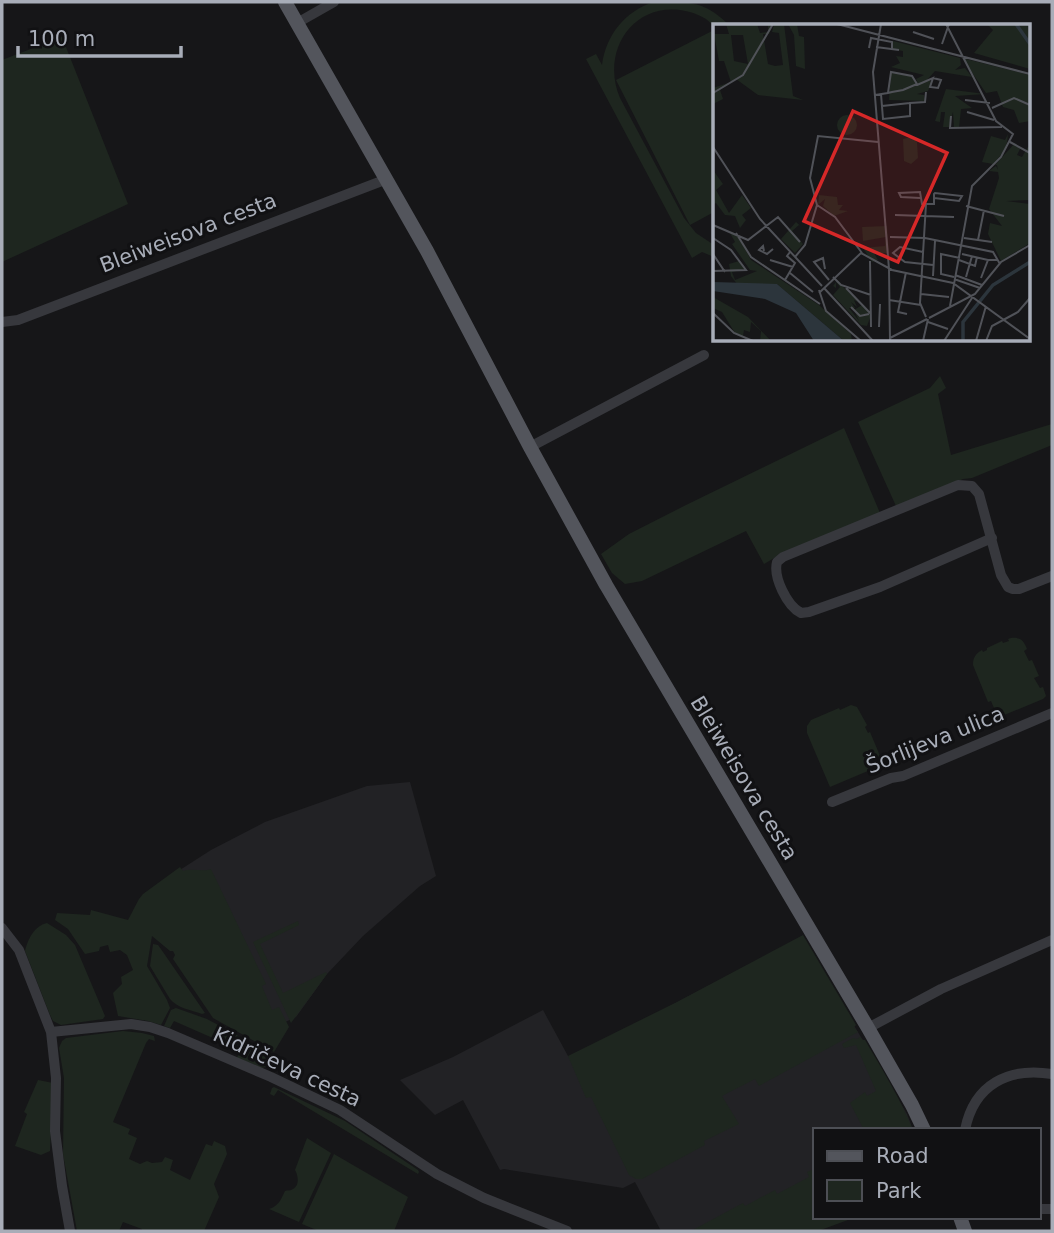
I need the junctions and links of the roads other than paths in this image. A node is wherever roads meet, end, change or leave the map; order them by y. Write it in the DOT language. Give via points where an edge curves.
graph roads {
  1 [pos="285,2"];
  2 [pos="334,2"];
  3 [pos="297,23"];
  4 [pos="387,179"];
  5 [pos="2,322"];
  6 [pos="704,355"];
  7 [pos="530,447"];
  8 [pos="992,538"];
  9 [pos="1052,576"];
  10 [pos="1052,713"];
  11 [pos="832,802"];
  12 [pos="2,928"];
  13 [pos="1052,940"];
  14 [pos="868,1028"];
  15 [pos="51,1032"];
  16 [pos="1052,1074"];
  17 [pos="923,1128"];
  18 [pos="966,1128"];
  19 [pos="70,1231"];
  20 [pos="567,1231"];
  1 -- 3 [label="main road, Bleiweisova cesta"];
  2 -- 3 [label="street"];
  3 -- 4 [label="main road, Bleiweisova cesta"];
  4 -- 5 [label="street, Bleiweisova cesta" via="18,320"];
  4 -- 7 [label="main road, Bleiweisova cesta"];
  6 -- 7 [label="street"];
  7 -- 14 [label="main road, Bleiweisova cesta" via="610,593"];
  8 -- 8 [label="street" via="976,489 958,485 783,556 776,574 790,606 801,613 810,612"];
  8 -- 9 [label="street" via="1008,587 1019,589"];
  10 -- 11 [label="street, Šorlijeva ulica"];
  12 -- 15 [label="street" via="19,950"];
  13 -- 14 [label="street"];
  14 -- 17 [label="main road, Bleiweisova cesta"];
  15 -- 19 [label="street" via="55,1131"];
  15 -- 20 [label="street, Kidričeva cesta" via="131,1024 168,1033 340,1110 484,1199"];
  16 -- 18 [label="street" via="1033,1071 992,1085 973,1106"];
}
